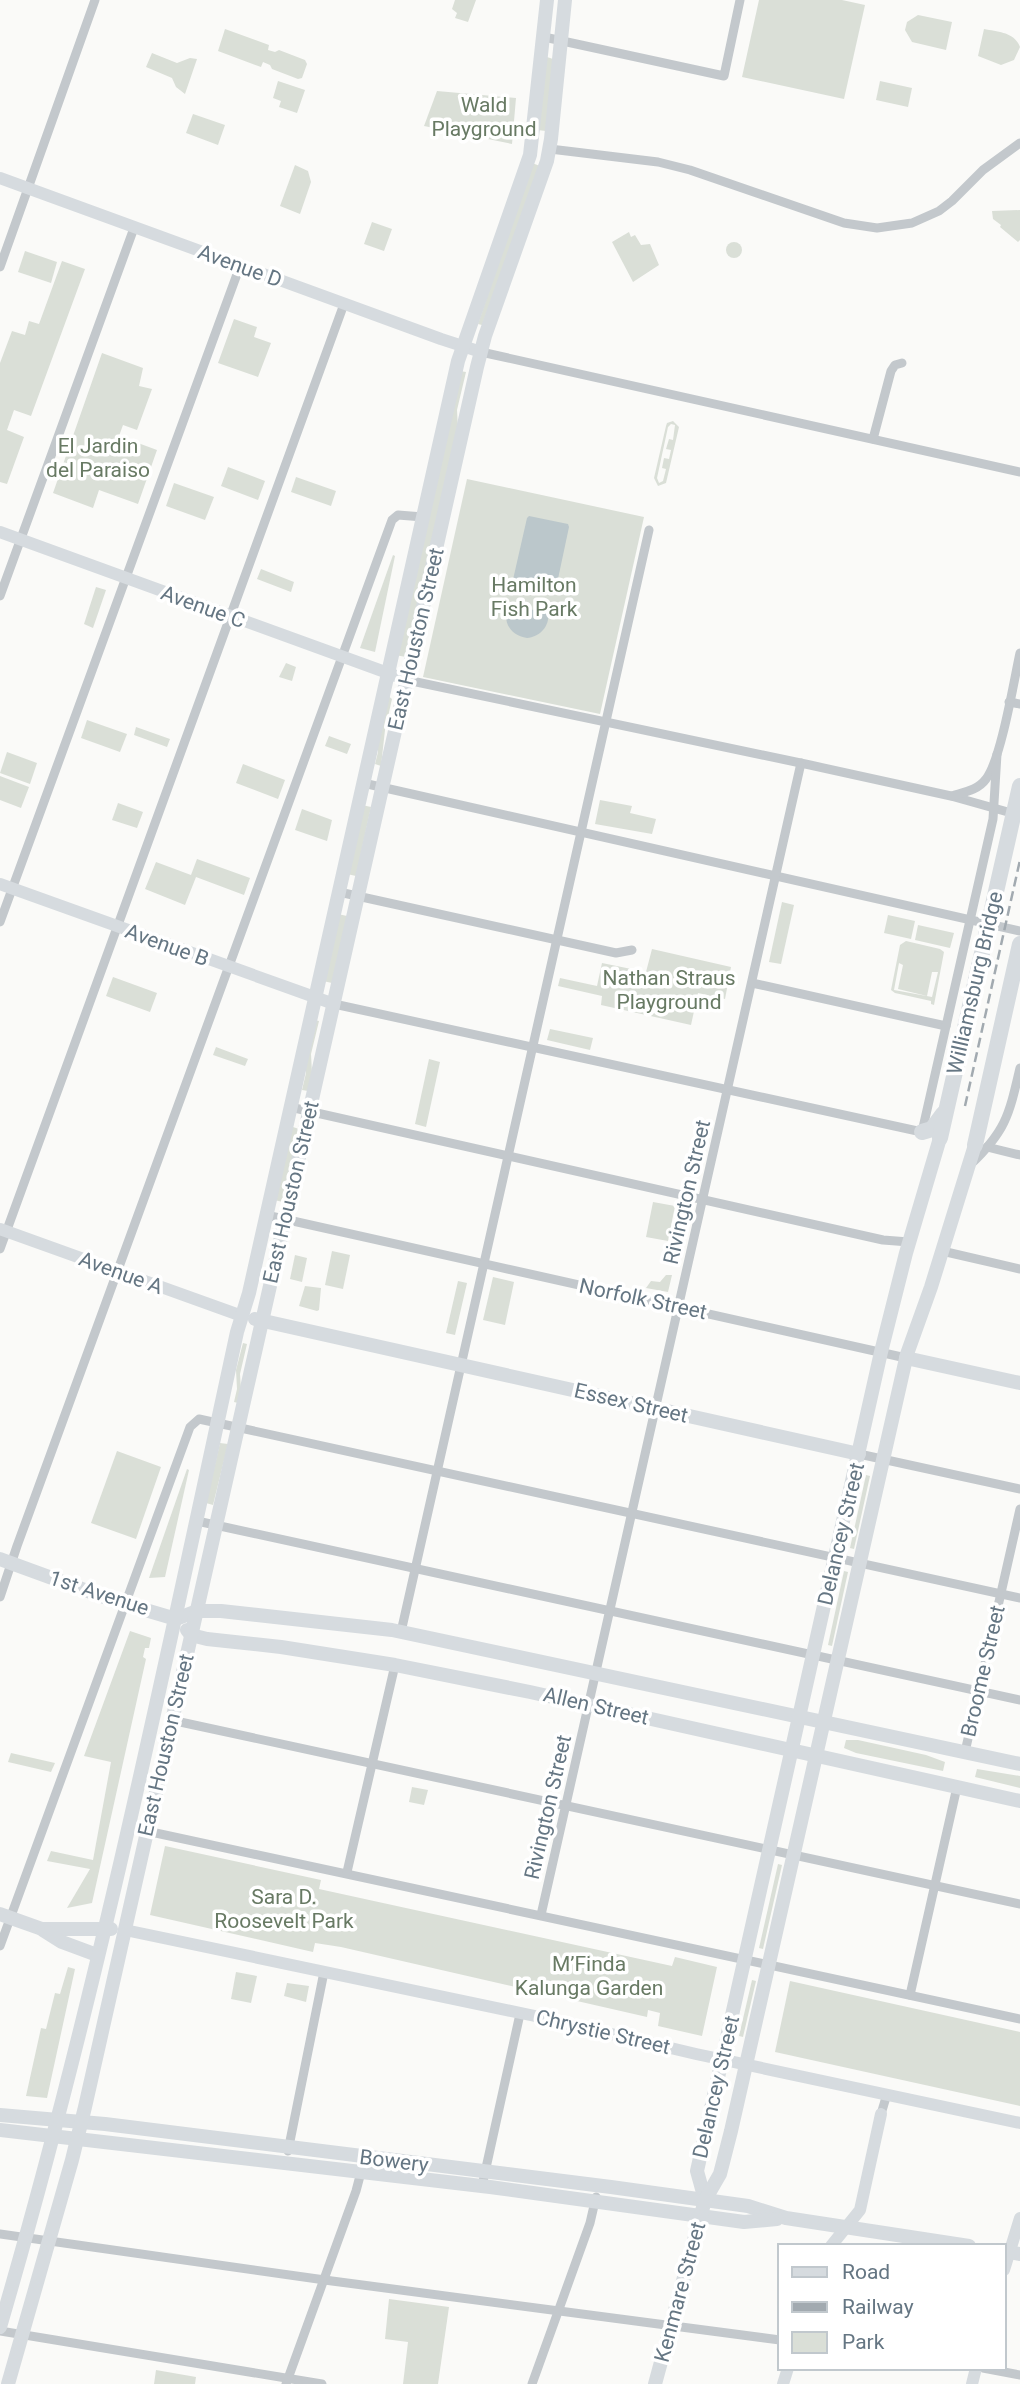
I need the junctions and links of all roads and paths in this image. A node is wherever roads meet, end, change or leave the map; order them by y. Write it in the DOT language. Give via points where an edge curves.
graph roads {
  1 [pos="95,0"];
  2 [pos="547,0"];
  3 [pos="565,0"];
  4 [pos="740,0"];
  5 [pos="544,37"];
  6 [pos="561,41"];
  7 [pos="1020,143"];
  8 [pos="550,149"];
  9 [pos="0,178"];
  10 [pos="28,188"];
  11 [pos="134,228"];
  12 [pos="240,266"];
  13 [pos="0,267"];
  14 [pos="344,304"];
  15 [pos="462,346"];
  16 [pos="481,352"];
  17 [pos="902,363"];
  18 [pos="873,439"];
  19 [pos="1020,472"];
  20 [pos="423,517"];
  21 [pos="649,530"];
  22 [pos="0,532"];
  23 [pos="21,540"];
  24 [pos="125,578"];
  25 [pos="0,596"];
  26 [pos="230,616"];
  27 [pos="1020,653"];
  28 [pos="343,658"];
  29 [pos="388,674"];
  30 [pos="407,680"];
  31 [pos="1009,702"];
  32 [pos="1020,704"];
  33 [pos="607,722"];
  34 [pos="997,754"];
  35 [pos="801,763"];
  36 [pos="363,783"];
  37 [pos="1020,786"];
  38 [pos="383,787"];
  39 [pos="951,796"];
  40 [pos="995,809"];
  41 [pos="1020,815"];
  42 [pos="582,832"];
  43 [pos="776,876"];
  44 [pos="6,886"];
  45 [pos="338,892"];
  46 [pos="358,896"];
  47 [pos="970,919"];
  48 [pos="0,922"];
  49 [pos="117,926"];
  50 [pos="1020,931"];
  51 [pos="557,941"];
  52 [pos="1020,944"];
  53 [pos="632,950"];
  54 [pos="230,968"];
  55 [pos="752,983"];
  56 [pos="314,999"];
  57 [pos="334,1004"];
  58 [pos="946,1026"];
  59 [pos="533,1047"];
  60 [pos="1020,1068"];
  61 [pos="728,1091"];
  62 [pos="290,1107"];
  63 [pos="946,1109"];
  64 [pos="309,1112"];
  65 [pos="922,1132"];
  66 [pos="940,1138"];
  67 [pos="982,1146"];
  68 [pos="1020,1154"];
  69 [pos="508,1156"];
  70 [pos="703,1199"];
  71 [pos="266,1215"];
  72 [pos="286,1220"];
  73 [pos="3,1230"];
  74 [pos="909,1242"];
  75 [pos="0,1249"];
  76 [pos="942,1251"];
  77 [pos="484,1264"];
  78 [pos="1020,1269"];
  79 [pos="117,1271"];
  80 [pos="679,1307"];
  81 [pos="242,1316"];
  82 [pos="262,1321"];
  83 [pos="881,1352"];
  84 [pos="906,1358"];
  85 [pos="461,1366"];
  86 [pos="1020,1383"];
  87 [pos="656,1409"];
  88 [pos="218,1422"];
  89 [pos="239,1427"];
  90 [pos="859,1454"];
  91 [pos="884,1459"];
  92 [pos="437,1471"];
  93 [pos="1020,1489"];
  94 [pos="1020,1508"];
  95 [pos="632,1513"];
  96 [pos="197,1521"];
  97 [pos="216,1525"];
  98 [pos="836,1558"];
  99 [pos="6,1561"];
  100 [pos="860,1563"];
  101 [pos="415,1567"];
  102 [pos="1001,1594"];
  103 [pos="0,1597"];
  104 [pos="1020,1598"];
  105 [pos="126,1604"];
  106 [pos="610,1610"];
  107 [pos="197,1611"];
  108 [pos="176,1619"];
  109 [pos="401,1632"];
  110 [pos="191,1635"];
  111 [pos="813,1655"];
  112 [pos="838,1661"];
  113 [pos="395,1665"];
  114 [pos="596,1674"];
  115 [pos="979,1690"];
  116 [pos="1020,1700"];
  117 [pos="589,1705"];
  118 [pos="800,1716"];
  119 [pos="171,1720"];
  120 [pos="824,1721"];
  121 [pos="793,1749"];
  122 [pos="965,1752"];
  123 [pos="817,1754"];
  124 [pos="372,1763"];
  125 [pos="1020,1764"];
  126 [pos="957,1787"];
  127 [pos="1020,1801"];
  128 [pos="566,1805"];
  129 [pos="128,1827"];
  130 [pos="146,1830"];
  131 [pos="770,1850"];
  132 [pos="794,1855"];
  133 [pos="347,1872"];
  134 [pos="935,1885"];
  135 [pos="1020,1904"];
  136 [pos="541,1915"];
  137 [pos="6,1916"];
  138 [pos="104,1928"];
  139 [pos="42,1929"];
  140 [pos="124,1930"];
  141 [pos="0,1946"];
  142 [pos="97,1955"];
  143 [pos="745,1959"];
  144 [pos="769,1965"];
  145 [pos="324,1972"];
  146 [pos="909,1995"];
  147 [pos="520,2014"];
  148 [pos="1020,2019"];
  149 [pos="723,2059"];
  150 [pos="747,2064"];
  151 [pos="887,2094"];
  152 [pos="881,2114"];
  153 [pos="0,2115"];
  154 [pos="58,2121"];
  155 [pos="81,2123"];
  156 [pos="1020,2123"];
  157 [pos="0,2130"];
  158 [pos="54,2136"];
  159 [pos="77,2139"];
  160 [pos="288,2147"];
  161 [pos="287,2164"];
  162 [pos="363,2165"];
  163 [pos="483,2179"];
  164 [pos="598,2186"];
  165 [pos="705,2200"];
  166 [pos="595,2202"];
  167 [pos="701,2216"];
  168 [pos="786,2218"];
  169 [pos="1020,2218"];
  170 [pos="845,2228"];
  171 [pos="0,2234"];
  172 [pos="25,2238"];
  173 [pos="49,2241"];
  174 [pos="833,2244"];
  175 [pos="955,2244"];
  176 [pos="1012,2253"];
  177 [pos="323,2280"];
  178 [pos="557,2311"];
  179 [pos="671,2326"];
  180 [pos="0,2329"];
  181 [pos="22,2335"];
  182 [pos="778,2340"];
  183 [pos="994,2370"];
  184 [pos="1020,2375"];
  185 [pos="287,2382"];
  186 [pos="8,2384"];
  187 [pos="321,2384"];
  188 [pos="532,2384"];
  189 [pos="655,2384"];
  1 -- 10 [label="street"];
  2 -- 5 [label="main road, East Houston Street"];
  3 -- 6 [label="main road, East Houston Street"];
  4 -- 6 [label="street" via="724,76"];
  5 -- 6 [label="street"];
  5 -- 15 [label="main road, East Houston Street" via="530,155"];
  6 -- 8 [label="main road, East Houston Street"];
  7 -- 8 [label="street" via="939,211 912,223 877,228 844,223 690,170"];
  8 -- 16 [label="main road, East Houston Street"];
  9 -- 10 [label="main road, Avenue D"];
  10 -- 11 [label="main road, Avenue D"];
  10 -- 13 [label="street"];
  11 -- 12 [label="main road, Avenue D"];
  11 -- 23 [label="street"];
  12 -- 14 [label="main road, Avenue D"];
  12 -- 24 [label="street"];
  14 -- 15 [label="main road, Avenue D"];
  14 -- 26 [label="street"];
  15 -- 16 [label="main road, Avenue D"];
  15 -- 20 [label="main road, East Houston Street"];
  16 -- 18 [label="street"];
  16 -- 30 [label="main road, East Houston Street"];
  17 -- 18 [label="street" via="891,371"];
  18 -- 19 [label="street"];
  20 -- 28 [label="street" via="392,520"];
  20 -- 29 [label="main road, East Houston Street"];
  21 -- 33 [label="street"];
  22 -- 23 [label="main road, Avenue C"];
  23 -- 24 [label="main road, Avenue C"];
  23 -- 25 [label="street"];
  24 -- 26 [label="main road, Avenue C"];
  24 -- 44 [label="street"];
  26 -- 28 [label="main road, Avenue C"];
  26 -- 49 [label="street"];
  27 -- 31 [label="street"];
  28 -- 29 [label="main road, Avenue C"];
  28 -- 54 [label="street"];
  29 -- 30 [label="main road, Avenue C"];
  29 -- 36 [label="main road, East Houston Street"];
  30 -- 33 [label="street"];
  30 -- 38 [label="main road, East Houston Street"];
  31 -- 32 [label="street"];
  31 -- 34 [label="street"];
  33 -- 35 [label="street"];
  33 -- 42 [label="street"];
  34 -- 39 [label="street" via="983,783"];
  34 -- 40 [label="street"];
  35 -- 39 [label="street"];
  35 -- 43 [label="street, Rivington Street"];
  36 -- 38 [label="street"];
  36 -- 45 [label="main road, East Houston Street"];
  37 -- 63 [label="highway, Williamsburg Bridge"];
  38 -- 42 [label="street"];
  38 -- 46 [label="main road, East Houston Street"];
  39 -- 40 [label="street"];
  40 -- 41 [label="street"];
  40 -- 47 [label="street"];
  42 -- 43 [label="street"];
  42 -- 51 [label="street"];
  43 -- 47 [label="street"];
  43 -- 55 [label="street, Rivington Street"];
  44 -- 48 [label="street"];
  44 -- 49 [label="main road, Avenue B"];
  45 -- 46 [label="street"];
  45 -- 56 [label="main road, East Houston Street"];
  46 -- 51 [label="street"];
  46 -- 57 [label="main road, East Houston Street"];
  47 -- 50 [label="street"];
  47 -- 58 [label="street"];
  49 -- 54 [label="main road, Avenue B"];
  49 -- 73 [label="street"];
  51 -- 53 [label="street" via="616,953"];
  51 -- 59 [label="street"];
  52 -- 67 [label="highway, Williamsburg Bridge"];
  54 -- 56 [label="main road, Avenue B"];
  54 -- 79 [label="street"];
  55 -- 58 [label="street"];
  55 -- 61 [label="street, Rivington Street"];
  56 -- 57 [label="main road, Avenue B"];
  56 -- 62 [label="main road, East Houston Street"];
  57 -- 59 [label="street"];
  57 -- 64 [label="main road, East Houston Street"];
  58 -- 65 [label="street"];
  59 -- 61 [label="street"];
  59 -- 69 [label="street"];
  60 -- 67 [label="street, Delancey Street" via="1007,1119"];
  61 -- 65 [label="street"];
  61 -- 70 [label="street, Rivington Street"];
  62 -- 64 [label="street"];
  62 -- 71 [label="main road, East Houston Street"];
  63 -- 65 [label="highway" via="932,1129"];
  63 -- 66 [label="highway, Williamsburg Bridge"];
  64 -- 69 [label="street"];
  64 -- 72 [label="main road, East Houston Street"];
  66 -- 74 [label="main road, Delancey Street"];
  67 -- 68 [label="street"];
  67 -- 76 [label="main road, Delancey Street" via="969,1166"];
  69 -- 70 [label="street"];
  69 -- 77 [label="street"];
  70 -- 74 [label="street"];
  70 -- 80 [label="street, Rivington Street"];
  71 -- 72 [label="street, Norfolk Street"];
  71 -- 81 [label="main road, East Houston Street"];
  72 -- 77 [label="street, Norfolk Street"];
  72 -- 82 [label="main road, East Houston Street"];
  73 -- 75 [label="street"];
  73 -- 79 [label="main road, Avenue A"];
  74 -- 83 [label="main road, Delancey Street"];
  76 -- 78 [label="street"];
  76 -- 84 [label="main road, Delancey Street"];
  77 -- 80 [label="street, Norfolk Street"];
  77 -- 85 [label="street"];
  79 -- 81 [label="main road, Avenue A"];
  79 -- 99 [label="street"];
  80 -- 83 [label="street, Norfolk Street"];
  80 -- 87 [label="street, Rivington Street"];
  81 -- 82 [label="main road, Essex Street"];
  81 -- 88 [label="main road, East Houston Street"];
  82 -- 85 [label="main road, Essex Street"];
  82 -- 89 [label="main road, East Houston Street"];
  83 -- 84 [label="street, Norfolk Street"];
  83 -- 90 [label="main road, Delancey Street"];
  84 -- 86 [label="main road, Norfolk Street"];
  84 -- 91 [label="main road, Delancey Street"];
  85 -- 87 [label="main road, Essex Street"];
  85 -- 92 [label="street"];
  87 -- 90 [label="main road, Essex Street"];
  87 -- 95 [label="street, Rivington Street"];
  88 -- 89 [label="street"];
  88 -- 96 [label="main road, East Houston Street"];
  88 -- 105 [label="street" via="199,1419 190,1427"];
  89 -- 92 [label="street"];
  89 -- 97 [label="main road, East Houston Street"];
  90 -- 91 [label="street, Essex Street"];
  90 -- 98 [label="main road, Delancey Street"];
  91 -- 93 [label="street, Essex Street"];
  91 -- 100 [label="main road, Delancey Street"];
  92 -- 95 [label="street"];
  92 -- 101 [label="street"];
  94 -- 102 [label="street, Broome Street"];
  95 -- 98 [label="street"];
  95 -- 106 [label="street, Rivington Street"];
  96 -- 97 [label="street"];
  96 -- 108 [label="main road, East Houston Street"];
  97 -- 101 [label="street"];
  97 -- 107 [label="main road, East Houston Street"];
  98 -- 100 [label="street"];
  98 -- 111 [label="main road, Delancey Street"];
  99 -- 103 [label="street"];
  99 -- 105 [label="main road, 1st Avenue"];
  100 -- 102 [label="street"];
  100 -- 112 [label="main road, Delancey Street"];
  101 -- 106 [label="street"];
  101 -- 109 [label="street"];
  102 -- 104 [label="street"];
  102 -- 115 [label="street, Broome Street"];
  105 -- 108 [label="main road, 1st Avenue"];
  105 -- 137 [label="street"];
  106 -- 111 [label="street"];
  106 -- 114 [label="street, Rivington Street"];
  107 -- 108 [label="main road, 1st Avenue"];
  107 -- 109 [label="main road, Allen Street"];
  107 -- 110 [label="main road, East Houston Street"];
  108 -- 110 [label="main road"];
  108 -- 129 [label="main road, East Houston Street"];
  109 -- 114 [label="main road, Allen Street"];
  110 -- 113 [label="main road, Allen Street"];
  110 -- 119 [label="main road, East Houston Street"];
  111 -- 112 [label="street"];
  111 -- 118 [label="main road, Delancey Street"];
  112 -- 115 [label="street"];
  112 -- 120 [label="main road, Delancey Street"];
  113 -- 117 [label="main road, Allen Street"];
  113 -- 124 [label="street"];
  114 -- 117 [label="street, Rivington Street"];
  114 -- 118 [label="main road, Allen Street"];
  115 -- 116 [label="street"];
  115 -- 122 [label="street, Broome Street"];
  117 -- 121 [label="main road, Allen Street"];
  117 -- 128 [label="street, Rivington Street"];
  118 -- 120 [label="main road, Allen Street"];
  118 -- 121 [label="main road, Delancey Street"];
  119 -- 124 [label="street"];
  119 -- 130 [label="main road, East Houston Street"];
  120 -- 122 [label="main road, Allen Street"];
  120 -- 123 [label="main road, Delancey Street"];
  121 -- 123 [label="main road, Allen Street"];
  121 -- 131 [label="main road, Delancey Street"];
  122 -- 125 [label="main road, Allen Street"];
  123 -- 126 [label="main road, Allen Street"];
  123 -- 132 [label="main road, Delancey Street"];
  124 -- 128 [label="street"];
  124 -- 133 [label="street"];
  126 -- 127 [label="main road, Allen Street"];
  126 -- 134 [label="street"];
  128 -- 131 [label="street"];
  128 -- 136 [label="street, Rivington Street"];
  129 -- 130 [label="street"];
  129 -- 138 [label="main road, East Houston Street"];
  130 -- 133 [label="street"];
  130 -- 140 [label="main road, East Houston Street"];
  131 -- 132 [label="street"];
  131 -- 143 [label="main road, Delancey Street"];
  132 -- 134 [label="street"];
  132 -- 144 [label="main road, Delancey Street"];
  133 -- 136 [label="street"];
  134 -- 135 [label="street"];
  134 -- 146 [label="street"];
  136 -- 143 [label="street"];
  137 -- 139 [label="main road"];
  137 -- 141 [label="street"];
  138 -- 139 [label="main road, Chrystie Street"];
  138 -- 140 [label="main road, Chrystie Street"];
  138 -- 142 [label="main road, East Houston Street"];
  139 -- 142 [label="main road"];
  140 -- 145 [label="main road, Chrystie Street"];
  140 -- 155 [label="main road, East Houston Street"];
  142 -- 154 [label="main road, East Houston Street"];
  143 -- 144 [label="street"];
  143 -- 149 [label="main road, Delancey Street"];
  144 -- 146 [label="street"];
  144 -- 150 [label="main road, Delancey Street"];
  145 -- 147 [label="main road, Chrystie Street"];
  145 -- 160 [label="street"];
  146 -- 148 [label="street"];
  147 -- 149 [label="main road, Chrystie Street"];
  147 -- 163 [label="street"];
  149 -- 150 [label="main road, Chrystie Street"];
  149 -- 165 [label="main road, Delancey Street" via="697,2171"];
  150 -- 151 [label="main road, Chrystie Street"];
  150 -- 165 [label="main road, Delancey Street" via="720,2174"];
  151 -- 152 [label="street"];
  151 -- 156 [label="main road, Chrystie Street"];
  152 -- 170 [label="main road" via="860,2210"];
  153 -- 154 [label="main road, Bowery"];
  154 -- 155 [label="main road, Bowery"];
  154 -- 158 [label="main road, East Houston Street"];
  155 -- 159 [label="main road, East Houston Street"];
  155 -- 160 [label="main road, Bowery"];
  157 -- 158 [label="main road, Bowery"];
  158 -- 159 [label="main road, Bowery"];
  158 -- 172 [label="main road, East Houston Street"];
  159 -- 161 [label="main road, Bowery"];
  159 -- 173 [label="main road, East Houston Street"];
  160 -- 161 [label="street"];
  160 -- 162 [label="main road, Bowery"];
  161 -- 162 [label="main road, Bowery"];
  162 -- 163 [label="main road, Bowery"];
  162 -- 177 [label="street"];
  163 -- 164 [label="main road, Bowery"];
  163 -- 166 [label="main road, Bowery"];
  164 -- 165 [label="main road, Bowery"];
  164 -- 166 [label="street"];
  165 -- 167 [label="main road, Kenmare Street"];
  165 -- 168 [label="main road, Bowery"];
  166 -- 167 [label="main road, Bowery"];
  166 -- 178 [label="street"];
  167 -- 168 [label="main road, Bowery" via="744,2222"];
  167 -- 179 [label="main road, Kenmare Street"];
  168 -- 170 [label="main road, Bowery"];
  169 -- 176 [label="main road"];
  170 -- 174 [label="main road"];
  170 -- 175 [label="main road, Bowery"];
  171 -- 172 [label="street"];
  172 -- 173 [label="street"];
  172 -- 180 [label="main road, East Houston Street"];
  173 -- 177 [label="street"];
  173 -- 181 [label="main road, East Houston Street"];
  177 -- 178 [label="street"];
  177 -- 185 [label="street"];
  178 -- 179 [label="street"];
  178 -- 188 [label="street"];
  179 -- 182 [label="street"];
  179 -- 189 [label="main road, Kenmare Street"];
  180 -- 181 [label="street"];
  181 -- 185 [label="street"];
  181 -- 186 [label="main road, East Houston Street"];
  183 -- 184 [label="street"];
  185 -- 187 [label="street"];
}
